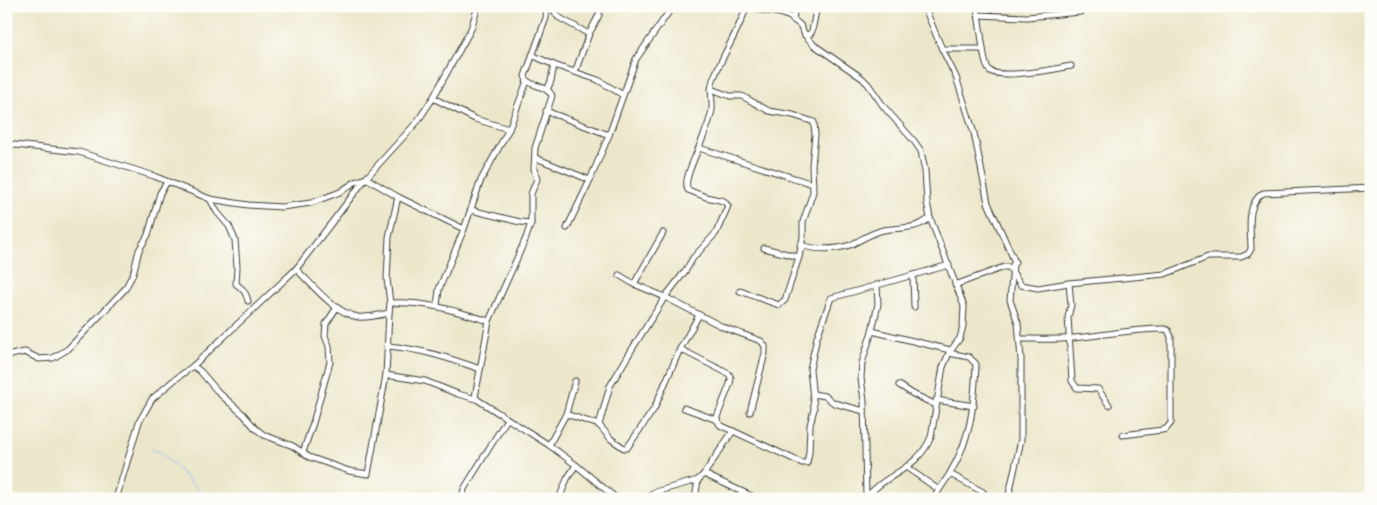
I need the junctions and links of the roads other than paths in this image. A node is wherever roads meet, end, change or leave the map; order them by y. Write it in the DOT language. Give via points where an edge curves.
graph roads {
  1 [pos="478,6"];
  2 [pos="549,6"];
  3 [pos="600,6"];
  4 [pos="673,6"];
  5 [pos="747,6"];
  6 [pos="754,6"];
  7 [pos="795,6"];
  8 [pos="817,6"];
  9 [pos="924,6"];
  10 [pos="977,6"];
  11 [pos="1080,12"];
  12 [pos="978,15"];
  13 [pos="793,20"];
  14 [pos="590,34"];
  15 [pos="805,35"];
  16 [pos="942,49"];
  17 [pos="983,49"];
  18 [pos="532,54"];
  19 [pos="554,64"];
  20 [pos="1071,66"];
  21 [pos="574,72"];
  22 [pos="526,81"];
  23 [pos="711,89"];
  24 [pos="547,90"];
  25 [pos="623,95"];
  26 [pos="433,98"];
  27 [pos="546,111"];
  28 [pos="509,129"];
  29 [pos="609,135"];
  30 [pos="6,144"];
  31 [pos="699,148"];
  32 [pos="536,158"];
  33 [pos="366,178"];
  34 [pos="590,180"];
  35 [pos="167,182"];
  36 [pos="813,184"];
  37 [pos="1371,188"];
  38 [pos="398,197"];
  39 [pos="210,199"];
  40 [pos="471,210"];
  41 [pos="930,218"];
  42 [pos="531,223"];
  43 [pos="567,228"];
  44 [pos="464,229"];
  45 [pos="663,233"];
  46 [pos="800,245"];
  47 [pos="764,248"];
  48 [pos="799,257"];
  49 [pos="949,265"];
  50 [pos="1010,266"];
  51 [pos="296,269"];
  52 [pos="1013,274"];
  53 [pos="619,275"];
  54 [pos="914,275"];
  55 [pos="1069,283"];
  56 [pos="634,284"];
  57 [pos="877,285"];
  58 [pos="955,285"];
  59 [pos="740,291"];
  60 [pos="665,297"];
  61 [pos="248,301"];
  62 [pos="390,303"];
  63 [pos="437,306"];
  64 [pos="337,307"];
  65 [pos="914,307"];
  66 [pos="389,313"];
  67 [pos="699,315"];
  68 [pos="489,321"];
  69 [pos="872,331"];
  70 [pos="1070,338"];
  71 [pos="1020,339"];
  72 [pos="388,346"];
  73 [pos="680,349"];
  74 [pos="950,351"];
  75 [pos="6,356"];
  76 [pos="193,366"];
  77 [pos="480,369"];
  78 [pos="386,375"];
  79 [pos="575,381"];
  80 [pos="899,385"];
  81 [pos="813,394"];
  82 [pos="476,399"];
  83 [pos="936,403"];
  84 [pos="1109,405"];
  85 [pos="974,406"];
  86 [pos="684,408"];
  87 [pos="864,411"];
  88 [pos="750,412"];
  89 [pos="566,414"];
  90 [pos="507,419"];
  91 [pos="716,420"];
  92 [pos="599,425"];
  93 [pos="732,431"];
  94 [pos="1123,435"];
  95 [pos="549,445"];
  96 [pos="303,452"];
  97 [pos="576,465"];
  98 [pos="906,467"];
  99 [pos="704,474"];
  100 [pos="950,474"];
  101 [pos="698,480"];
  102 [pos="938,490"];
  103 [pos="982,492"];
  104 [pos="866,498"];
  105 [pos="116,499"];
  106 [pos="462,499"];
  107 [pos="559,499"];
  108 [pos="617,499"];
  109 [pos="646,499"];
  110 [pos="695,499"];
  111 [pos="758,499"];
  112 [pos="933,499"];
  113 [pos="1008,499"];
  1 -- 26 [label="street" via="473,24"];
  2 -- 14 [label="street" via="558,17"];
  2 -- 18 [label="street"];
  3 -- 14 [label="street"];
  4 -- 25 [label="street" via="636,59"];
  5 -- 23 [label="street"];
  6 -- 13 [label="street"];
  7 -- 13 [label="street"];
  8 -- 15 [label="street" via="812,31"];
  9 -- 16 [label="street"];
  10 -- 12 [label="street"];
  11 -- 12 [label="street" via="1027,17"];
  12 -- 17 [label="street"];
  13 -- 15 [label="street"];
  14 -- 21 [label="street"];
  15 -- 41 [label="street" via="818,48 862,78 914,140 923,159"];
  16 -- 17 [label="street"];
  16 -- 50 [label="street" via="956,77 974,133 988,203 1014,257 1015,262"];
  17 -- 20 [label="street" via="987,68 996,73 1027,73"];
  18 -- 19 [label="street"];
  18 -- 22 [label="street"];
  19 -- 21 [label="street"];
  19 -- 24 [label="street"];
  21 -- 25 [label="street" via="598,80"];
  22 -- 24 [label="street"];
  22 -- 28 [label="street"];
  23 -- 31 [label="street" via="712,111"];
  23 -- 36 [label="street" via="730,96 742,96 769,110 814,122"];
  24 -- 27 [label="street" via="552,96"];
  25 -- 29 [label="street"];
  26 -- 28 [label="street" via="474,119"];
  26 -- 33 [label="street" via="407,135"];
  27 -- 29 [label="street"];
  27 -- 32 [label="street" via="535,148"];
  28 -- 40 [label="street" via="481,180"];
  29 -- 34 [label="street"];
  30 -- 35 [label="street" via="79,152"];
  31 -- 36 [label="street"];
  31 -- 60 [label="street" via="686,188 724,201 728,206 716,233"];
  32 -- 34 [label="street"];
  32 -- 42 [label="street" via="534,169 537,179 531,194"];
  33 -- 38 [label="street"];
  33 -- 39 [label="street" via="340,192 292,207"];
  33 -- 51 [label="street"];
  34 -- 43 [label="street"];
  35 -- 39 [label="street"];
  35 -- 75 [label="street" via="160,193 130,282 117,299 68,349 52,358 39,359 25,352"];
  36 -- 46 [label="street"];
  37 -- 55 [label="street" via="1263,193 1255,198 1252,206 1251,249 1244,256 1208,257 1165,274"];
  38 -- 44 [label="street"];
  38 -- 62 [label="street" via="389,238 387,279"];
  39 -- 61 [label="street" via="235,240 238,267 235,280 243,288"];
  40 -- 42 [label="street"];
  40 -- 44 [label="street"];
  41 -- 46 [label="street" via="922,225 882,231 837,248"];
  41 -- 49 [label="street"];
  42 -- 68 [label="street"];
  44 -- 63 [label="street" via="439,289"];
  45 -- 56 [label="street"];
  46 -- 48 [label="street"];
  47 -- 48 [label="street"];
  48 -- 59 [label="street" via="782,304"];
  49 -- 54 [label="street"];
  49 -- 58 [label="street"];
  50 -- 52 [label="street"];
  50 -- 58 [label="street"];
  51 -- 64 [label="street"];
  51 -- 76 [label="street"];
  52 -- 55 [label="street" via="1021,285 1028,287"];
  52 -- 71 [label="street" via="1010,300"];
  53 -- 56 [label="street"];
  54 -- 57 [label="street"];
  54 -- 65 [label="street"];
  55 -- 70 [label="street"];
  56 -- 60 [label="street"];
  57 -- 69 [label="street" via="878,304"];
  57 -- 81 [label="street" via="831,298 810,368"];
  58 -- 74 [label="street" via="964,306 964,317 960,338"];
  60 -- 67 [label="street"];
  60 -- 92 [label="street" via="610,386"];
  62 -- 63 [label="street"];
  62 -- 66 [label="street"];
  63 -- 68 [label="street"];
  64 -- 66 [label="street" via="358,316"];
  64 -- 96 [label="street" via="326,324 330,362"];
  66 -- 72 [label="street"];
  67 -- 73 [label="street"];
  67 -- 88 [label="street" via="764,343 765,353"];
  68 -- 77 [label="street"];
  69 -- 74 [label="street"];
  69 -- 87 [label="street" via="862,363"];
  70 -- 71 [label="street"];
  70 -- 84 [label="street" via="1072,381 1077,388 1098,389"];
  70 -- 94 [label="street" via="1137,329 1165,329 1170,333 1170,423 1166,429"];
  71 -- 113 [label="street" via="1020,440"];
  72 -- 77 [label="street" via="414,349"];
  72 -- 78 [label="street"];
  73 -- 91 [label="street" via="729,374 730,384"];
  73 -- 92 [label="street" via="654,409 626,448 611,439"];
  74 -- 83 [label="street" via="943,366"];
  74 -- 85 [label="street" via="976,364"];
  76 -- 96 [label="street" via="254,428"];
  76 -- 105 [label="street" via="152,399 139,422"];
  77 -- 82 [label="street"];
  78 -- 82 [label="street" via="425,381"];
  78 -- 96 [label="street" via="368,474 349,471"];
  79 -- 89 [label="street"];
  80 -- 83 [label="street"];
  81 -- 87 [label="street"];
  81 -- 93 [label="street" via="807,463"];
  82 -- 90 [label="street"];
  83 -- 85 [label="street"];
  83 -- 98 [label="street" via="928,444"];
  85 -- 100 [label="street" via="962,452"];
  86 -- 91 [label="street"];
  87 -- 104 [label="street"];
  89 -- 92 [label="street"];
  89 -- 95 [label="street"];
  90 -- 95 [label="street"];
  90 -- 106 [label="street" via="464,489"];
  91 -- 93 [label="street"];
  93 -- 99 [label="street"];
  95 -- 97 [label="street"];
  97 -- 107 [label="street"];
  97 -- 108 [label="street"];
  98 -- 102 [label="street"];
  98 -- 104 [label="street"];
  99 -- 101 [label="street"];
  99 -- 111 [label="street"];
  100 -- 102 [label="street"];
  100 -- 103 [label="street"];
  101 -- 109 [label="street" via="655,492"];
  101 -- 110 [label="street"];
  102 -- 112 [label="street"];
}
